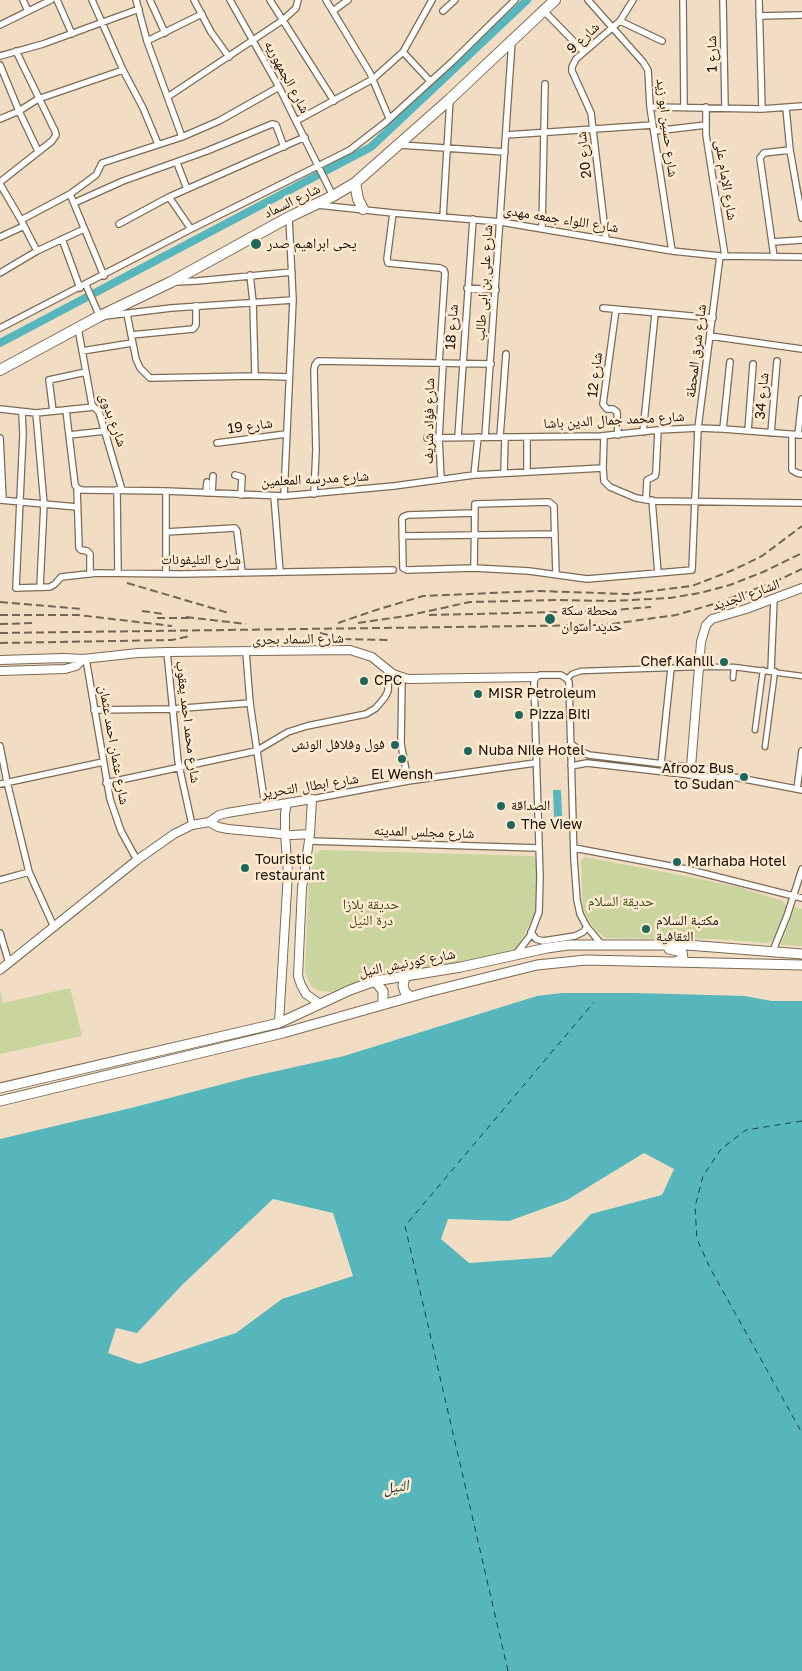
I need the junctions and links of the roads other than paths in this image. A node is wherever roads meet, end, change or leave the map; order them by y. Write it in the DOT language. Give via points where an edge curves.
graph roads {
  1 [pos="23,0"];
  2 [pos="51,0"];
  3 [pos="57,0"];
  4 [pos="92,0"];
  5 [pos="136,0"];
  6 [pos="150,0"];
  7 [pos="194,0"];
  8 [pos="230,0"];
  9 [pos="270,0"];
  10 [pos="298,0"];
  11 [pos="326,0"];
  12 [pos="348,0"];
  13 [pos="432,0"];
  14 [pos="455,0"];
  15 [pos="515,0"];
  16 [pos="555,0"];
  17 [pos="588,0"];
  18 [pos="632,0"];
  19 [pos="683,0"];
  20 [pos="723,0"];
  21 [pos="759,0"];
  22 [pos="139,8"];
  23 [pos="28,11"];
  24 [pos="332,11"];
  25 [pos="443,11"];
  26 [pos="544,11"];
  27 [pos="202,14"];
  28 [pos="802,15"];
  29 [pos="759,16"];
  30 [pos="283,20"];
  31 [pos="620,20"];
  32 [pos="101,23"];
  33 [pos="0,25"];
  34 [pos="612,28"];
  35 [pos="165,32"];
  36 [pos="72,34"];
  37 [pos="254,40"];
  38 [pos="147,41"];
  39 [pos="662,41"];
  40 [pos="512,42"];
  41 [pos="16,51"];
  42 [pos="402,52"];
  43 [pos="584,52"];
  44 [pos="0,56"];
  45 [pos="228,57"];
  46 [pos="0,64"];
  47 [pos="123,70"];
  48 [pos="572,71"];
  49 [pos="374,79"];
  50 [pos="430,81"];
  51 [pos="545,84"];
  52 [pos="279,87"];
  53 [pos="169,96"];
  54 [pos="450,98"];
  55 [pos="38,99"];
  56 [pos="334,101"];
  57 [pos="684,106"];
  58 [pos="802,106"];
  59 [pos="650,107"];
  60 [pos="706,107"];
  61 [pos="725,108"];
  62 [pos="786,108"];
  63 [pos="762,109"];
  64 [pos="19,111"];
  65 [pos="389,118"];
  66 [pos="0,119"];
  67 [pos="296,120"];
  68 [pos="706,125"];
  69 [pos="654,128"];
  70 [pos="594,130"];
  71 [pos="544,133"];
  72 [pos="506,135"];
  73 [pos="182,137"];
  74 [pos="305,137"];
  75 [pos="158,144"];
  76 [pos="398,144"];
  77 [pos="284,147"];
  78 [pos="448,148"];
  79 [pos="790,150"];
  80 [pos="38,151"];
  81 [pos="505,152"];
  82 [pos="176,163"];
  83 [pos="321,169"];
  84 [pos="355,182"];
  85 [pos="0,183"];
  86 [pos="187,189"];
  87 [pos="331,192"];
  88 [pos="70,194"];
  89 [pos="169,197"];
  90 [pos="74,203"];
  91 [pos="315,204"];
  92 [pos="363,209"];
  93 [pos="392,213"];
  94 [pos="289,217"];
  95 [pos="443,217"];
  96 [pos="802,218"];
  97 [pos="473,219"];
  98 [pos="501,222"];
  99 [pos="23,223"];
  100 [pos="119,224"];
  101 [pos="542,228"];
  102 [pos="84,229"];
  103 [pos="191,229"];
  104 [pos="0,237"];
  105 [pos="62,239"];
  106 [pos="606,239"];
  107 [pos="802,240"];
  108 [pos="772,242"];
  109 [pos="37,251"];
  110 [pos="672,251"];
  111 [pos="723,256"];
  112 [pos="774,257"];
  113 [pos="802,257"];
  114 [pos="0,272"];
  115 [pos="292,272"];
  116 [pos="250,275"];
  117 [pos="104,276"];
  118 [pos="171,282"];
  119 [pos="85,288"];
  120 [pos="467,288"];
  121 [pos="496,290"];
  122 [pos="293,300"];
  123 [pos="253,302"];
  124 [pos="196,306"];
  125 [pos="603,308"];
  126 [pos="616,309"];
  127 [pos="98,314"];
  128 [pos="126,314"];
  129 [pos="655,314"];
  130 [pos="713,318"];
  131 [pos="0,328"];
  132 [pos="78,328"];
  133 [pos="131,334"];
  134 [pos="710,336"];
  135 [pos="132,343"];
  136 [pos="802,349"];
  137 [pos="82,351"];
  138 [pos="506,354"];
  139 [pos="777,361"];
  140 [pos="730,362"];
  141 [pos="441,363"];
  142 [pos="462,364"];
  143 [pos="491,364"];
  144 [pos="753,364"];
  145 [pos="0,370"];
  146 [pos="86,372"];
  147 [pos="256,376"];
  148 [pos="289,377"];
  149 [pos="802,399"];
  150 [pos="94,407"];
  151 [pos="0,409"];
  152 [pos="66,410"];
  153 [pos="53,411"];
  154 [pos="22,413"];
  155 [pos="36,413"];
  156 [pos="698,428"];
  157 [pos="723,429"];
  158 [pos="658,430"];
  159 [pos="105,431"];
  160 [pos="748,431"];
  161 [pos="643,432"];
  162 [pos="771,433"];
  163 [pos="286,434"];
  164 [pos="69,435"];
  165 [pos="618,435"];
  166 [pos="797,435"];
  167 [pos="604,436"];
  168 [pos="458,437"];
  169 [pos="478,437"];
  170 [pos="485,437"];
  171 [pos="503,437"];
  172 [pos="526,437"];
  173 [pos="0,438"];
  174 [pos="427,438"];
  175 [pos="439,438"];
  176 [pos="217,443"];
  177 [pos="603,468"];
  178 [pos="527,472"];
  179 [pos="504,473"];
  180 [pos="802,474"];
  181 [pos="235,475"];
  182 [pos="474,475"];
  183 [pos="213,476"];
  184 [pos="441,480"];
  185 [pos="207,482"];
  186 [pos="77,488"];
  187 [pos="119,490"];
  188 [pos="166,491"];
  189 [pos="209,493"];
  190 [pos="314,494"];
  191 [pos="241,495"];
  192 [pos="274,496"];
  193 [pos="284,496"];
  194 [pos="2,500"];
  195 [pos="649,500"];
  196 [pos="19,501"];
  197 [pos="695,501"];
  198 [pos="802,503"];
  199 [pos="44,504"];
  200 [pos="78,507"];
  201 [pos="474,513"];
  202 [pos="166,532"];
  203 [pos="555,534"];
  204 [pos="402,536"];
  205 [pos="474,536"];
  206 [pos="474,568"];
  207 [pos="393,570"];
  208 [pos="242,572"];
  209 [pos="280,572"];
  210 [pos="118,573"];
  211 [pos="166,573"];
  212 [pos="658,573"];
  213 [pos="90,574"];
  214 [pos="556,574"];
  215 [pos="40,587"];
  216 [pos="802,588"];
  217 [pos="774,599"];
  218 [pos="167,652"];
  219 [pos="246,652"];
  220 [pos="85,659"];
  221 [pos="0,660"];
  222 [pos="734,666"];
  223 [pos="700,667"];
  224 [pos="671,668"];
  225 [pos="763,670"];
  226 [pos="0,671"];
  227 [pos="389,671"];
  228 [pos="773,671"];
  229 [pos="802,676"];
  230 [pos="535,677"];
  231 [pos="402,678"];
  232 [pos="733,678"];
  233 [pos="567,679"];
  234 [pos="250,704"];
  235 [pos="172,709"];
  236 [pos="94,710"];
  237 [pos="755,730"];
  238 [pos="571,744"];
  239 [pos="0,746"];
  240 [pos="765,747"];
  241 [pos="256,751"];
  242 [pos="802,751"];
  243 [pos="103,762"];
  244 [pos="535,763"];
  245 [pos="661,764"];
  246 [pos="572,766"];
  247 [pos="691,767"];
  248 [pos="179,768"];
  249 [pos="734,777"];
  250 [pos="7,782"];
  251 [pos="408,782"];
  252 [pos="106,783"];
  253 [pos="0,784"];
  254 [pos="799,790"];
  255 [pos="312,799"];
  256 [pos="287,802"];
  257 [pos="265,806"];
  258 [pos="209,822"];
  259 [pos="192,825"];
  260 [pos="286,834"];
  261 [pos="310,837"];
  262 [pos="538,848"];
  263 [pos="574,848"];
  264 [pos="137,860"];
  265 [pos="802,869"];
  266 [pos="30,872"];
  267 [pos="0,880"];
  268 [pos="794,896"];
  269 [pos="802,898"];
  270 [pos="587,926"];
  271 [pos="54,927"];
  272 [pos="531,932"];
  273 [pos="0,933"];
  274 [pos="663,945"];
  275 [pos="602,946"];
  276 [pos="772,953"];
  277 [pos="515,954"];
  278 [pos="802,954"];
  279 [pos="678,962"];
  280 [pos="8,963"];
  281 [pos="802,965"];
  282 [pos="0,970"];
  283 [pos="404,976"];
  284 [pos="375,981"];
  285 [pos="411,997"];
  286 [pos="320,1004"];
  287 [pos="383,1004"];
  288 [pos="279,1022"];
  289 [pos="0,1088"];
  290 [pos="0,1101"];
  1 -- 23 [label="street"];
  2 -- 23 [label="street"];
  3 -- 36 [label="street"];
  4 -- 32 [label="street"];
  5 -- 22 [label="street"];
  6 -- 35 [label="street"];
  7 -- 27 [label="street"];
  8 -- 37 [label="street, شارع الجمهوريه"];
  9 -- 30 [label="street"];
  10 -- 30 [label="street" via="296,8"];
  11 -- 24 [label="street"];
  12 -- 24 [label="street"];
  13 -- 42 [label="street"];
  14 -- 25 [label="street"];
  15 -- 50 [label="street"];
  16 -- 26 [label="highway, شارع السماد"];
  17 -- 34 [label="street, شارع حسين ابو زيد"];
  18 -- 31 [label="street, شارع 9"];
  19 -- 57 [label="street"];
  20 -- 61 [label="street, شارع 1"];
  21 -- 29 [label="street"];
  22 -- 32 [label="street"];
  22 -- 38 [label="street"];
  23 -- 33 [label="street"];
  24 -- 49 [label="street"];
  26 -- 40 [label="highway, شارع السماد"];
  26 -- 43 [label="street"];
  27 -- 35 [label="street"];
  27 -- 45 [label="street"];
  28 -- 29 [label="street"];
  29 -- 63 [label="street"];
  30 -- 37 [label="street"];
  30 -- 56 [label="street"];
  31 -- 34 [label="street, شارع 9"];
  31 -- 39 [label="street"];
  32 -- 36 [label="street"];
  32 -- 47 [label="street"];
  34 -- 43 [label="street, شارع 9"];
  34 -- 59 [label="street, شارع حسين ابو زيد" via="646,66"];
  35 -- 38 [label="street"];
  36 -- 41 [label="street"];
  37 -- 45 [label="street"];
  37 -- 52 [label="street, شارع الجمهوريه"];
  38 -- 53 [label="street"];
  40 -- 54 [label="highway, شارع السماد"];
  40 -- 72 [label="street, شارع على بن ابى طالب"];
  41 -- 44 [label="street"];
  41 -- 55 [label="street"];
  42 -- 49 [label="street"];
  42 -- 50 [label="street"];
  43 -- 48 [label="street, شارع 9" via="573,63"];
  45 -- 53 [label="street"];
  46 -- 64 [label="street"];
  47 -- 55 [label="street"];
  47 -- 75 [label="street"];
  48 -- 70 [label="street, شارع 20" via="591,113"];
  49 -- 56 [label="street"];
  49 -- 65 [label="street"];
  50 -- 65 [label="street"];
  51 -- 71 [label="street"];
  52 -- 67 [label="street, شارع الجمهوريه"];
  52 -- 73 [label="street" via="219,121"];
  53 -- 73 [label="street"];
  54 -- 76 [label="highway, شارع السماد"];
  54 -- 78 [label="street"];
  55 -- 64 [label="street"];
  55 -- 80 [label="street" via="56,135"];
  56 -- 67 [label="street"];
  57 -- 59 [label="street"];
  57 -- 60 [label="street"];
  58 -- 62 [label="street"];
  59 -- 69 [label="street, شارع حسين ابو زيد"];
  60 -- 61 [label="street"];
  60 -- 68 [label="street, شارع الإمام على"];
  61 -- 63 [label="street"];
  62 -- 63 [label="street"];
  62 -- 79 [label="street"];
  64 -- 66 [label="street"];
  64 -- 80 [label="street"];
  65 -- 83 [label="street" via="363,142"];
  67 -- 74 [label="street, شارع الجمهوريه"];
  68 -- 69 [label="street"];
  68 -- 111 [label="street, شارع الإمام على"];
  69 -- 70 [label="street"];
  69 -- 110 [label="street, شارع حسين ابو زيد"];
  70 -- 71 [label="street"];
  70 -- 106 [label="street, شارع 20"];
  71 -- 72 [label="street"];
  71 -- 101 [label="street"];
  72 -- 81 [label="street, شارع على بن ابى طالب"];
  73 -- 75 [label="street"];
  74 -- 77 [label="street"];
  74 -- 83 [label="street, شارع الجمهوريه"];
  75 -- 88 [label="street" via="102,163 96,175"];
  76 -- 78 [label="street"];
  76 -- 84 [label="highway, شارع السماد"];
  77 -- 82 [label="street" via="276,125 272,124"];
  77 -- 86 [label="street"];
  78 -- 81 [label="street"];
  78 -- 95 [label="street"];
  79 -- 96 [label="street"];
  79 -- 108 [label="street" via="760,156"];
  80 -- 85 [label="street"];
  81 -- 98 [label="street, شارع على بن ابى طالب"];
  82 -- 86 [label="street"];
  82 -- 90 [label="street" via="123,181"];
  83 -- 87 [label="street, شارع الجمهوريه"];
  83 -- 103 [label="street"];
  84 -- 87 [label="highway, شارع السماد"];
  84 -- 92 [label="highway"];
  85 -- 99 [label="street"];
  86 -- 89 [label="street"];
  87 -- 91 [label="highway, شارع السماد"];
  88 -- 90 [label="street"];
  88 -- 99 [label="street"];
  89 -- 100 [label="street"];
  89 -- 103 [label="street"];
  90 -- 102 [label="street"];
  91 -- 92 [label="street, شارع اللواء جمعه مهدى"];
  91 -- 94 [label="highway, شارع السماد"];
  92 -- 93 [label="street, شارع اللواء جمعه مهدى"];
  93 -- 95 [label="street, شارع اللواء جمعه مهدى"];
  93 -- 141 [label="street, شارع فؤاد شريف" via="388,263 440,268 445,273"];
  94 -- 115 [label="street"];
  94 -- 118 [label="highway, شارع السماد"];
  95 -- 97 [label="street, شارع اللواء جمعه مهدى"];
  97 -- 98 [label="street, شارع اللواء جمعه مهدى"];
  97 -- 120 [label="street, شارع 18"];
  98 -- 101 [label="street, شارع اللواء جمعه مهدى"];
  98 -- 121 [label="street, شارع على بن ابى طالب"];
  99 -- 104 [label="street"];
  99 -- 109 [label="street"];
  101 -- 106 [label="street, شارع اللواء جمعه مهدى"];
  102 -- 105 [label="street"];
  102 -- 117 [label="street"];
  103 -- 117 [label="street"];
  105 -- 109 [label="street"];
  105 -- 119 [label="street"];
  106 -- 110 [label="street, شارع اللواء جمعه مهدى"];
  107 -- 108 [label="street"];
  108 -- 112 [label="street"];
  109 -- 114 [label="street"];
  110 -- 111 [label="street, شارع اللواء جمعه مهدى"];
  111 -- 112 [label="street, شارع اللواء جمعه مهدى"];
  111 -- 130 [label="street, شارع شرق المحطة"];
  112 -- 113 [label="street, شارع اللواء جمعه مهدى"];
  115 -- 116 [label="street"];
  115 -- 122 [label="street"];
  116 -- 118 [label="street"];
  116 -- 123 [label="street"];
  117 -- 119 [label="street"];
  118 -- 127 [label="highway, شارع السماد"];
  119 -- 127 [label="street"];
  119 -- 131 [label="street"];
  120 -- 121 [label="street"];
  120 -- 142 [label="street, شارع 18"];
  121 -- 143 [label="street, شارع على بن ابى طالب"];
  122 -- 123 [label="street"];
  122 -- 148 [label="street"];
  123 -- 124 [label="street"];
  123 -- 147 [label="street"];
  124 -- 128 [label="street"];
  124 -- 133 [label="street" via="196,324 192,329"];
  125 -- 126 [label="street"];
  126 -- 129 [label="street"];
  126 -- 165 [label="street, شارع 12" via="603,404 616,412"];
  127 -- 128 [label="street"];
  127 -- 132 [label="highway, شارع السماد"];
  128 -- 133 [label="street"];
  129 -- 130 [label="street"];
  129 -- 161 [label="street"];
  130 -- 134 [label="street, شارع شرق المحطة"];
  132 -- 137 [label="street, شارع بدوى"];
  132 -- 145 [label="highway, شارع السماد"];
  133 -- 135 [label="street"];
  134 -- 136 [label="street"];
  134 -- 156 [label="street, شارع شرق المحطة"];
  135 -- 137 [label="street"];
  135 -- 147 [label="street" via="140,368 150,378"];
  137 -- 146 [label="street, شارع بدوى"];
  138 -- 171 [label="street"];
  139 -- 162 [label="street, شارع 34"];
  140 -- 157 [label="street"];
  141 -- 142 [label="street"];
  141 -- 175 [label="street, شارع فؤاد شريف"];
  141 -- 190 [label="street" via="319,360 316,363"];
  142 -- 143 [label="street"];
  142 -- 168 [label="street, شارع 18"];
  143 -- 170 [label="street, شارع على بن ابى طالب"];
  144 -- 160 [label="street"];
  146 -- 150 [label="street, شارع بدوى"];
  146 -- 153 [label="street" via="49,380"];
  147 -- 148 [label="street"];
  148 -- 163 [label="street"];
  149 -- 166 [label="street"];
  150 -- 152 [label="street"];
  150 -- 159 [label="street, شارع بدوى"];
  151 -- 154 [label="street"];
  152 -- 153 [label="street"];
  152 -- 164 [label="street"];
  153 -- 155 [label="street"];
  154 -- 155 [label="street"];
  154 -- 196 [label="street"];
  155 -- 199 [label="street"];
  156 -- 157 [label="street, شارع محمد جمال الدين باشا"];
  156 -- 158 [label="street, شارع محمد جمال الدين باشا"];
  156 -- 197 [label="street, شارع شرق المحطة"];
  157 -- 160 [label="street, شارع محمد جمال الدين باشا"];
  158 -- 161 [label="street, شارع محمد جمال الدين باشا"];
  158 -- 195 [label="street" via="656,472 647,480"];
  159 -- 164 [label="street"];
  159 -- 187 [label="street, شارع بدوى"];
  160 -- 162 [label="street, شارع محمد جمال الدين باشا"];
  161 -- 165 [label="street, شارع محمد جمال الدين باشا"];
  162 -- 166 [label="street, شارع محمد جمال الدين باشا"];
  163 -- 176 [label="street, شارع 19"];
  163 -- 193 [label="street"];
  164 -- 186 [label="street"];
  165 -- 167 [label="street, شارع محمد جمال الدين باشا"];
  166 -- 180 [label="street" via="792,470"];
  167 -- 172 [label="street, شارع محمد جمال الدين باشا"];
  167 -- 177 [label="street"];
  168 -- 169 [label="street, شارع محمد جمال الدين باشا"];
  168 -- 175 [label="street, شارع محمد جمال الدين باشا"];
  169 -- 170 [label="street, شارع محمد جمال الدين باشا"];
  169 -- 182 [label="street"];
  170 -- 171 [label="street, شارع محمد جمال الدين باشا"];
  171 -- 172 [label="street, شارع محمد جمال الدين باشا"];
  171 -- 179 [label="street"];
  172 -- 178 [label="street"];
  173 -- 194 [label="street"];
  174 -- 175 [label="street, شارع محمد جمال الدين باشا"];
  175 -- 184 [label="street, شارع فؤاد شريف"];
  177 -- 178 [label="street, شارع مدرسه المعلمين"];
  177 -- 195 [label="street" via="604,481 610,487"];
  178 -- 179 [label="street, شارع مدرسه المعلمين"];
  179 -- 182 [label="street, شارع مدرسه المعلمين"];
  181 -- 191 [label="street" via="242,477"];
  182 -- 184 [label="street, شارع مدرسه المعلمين"];
  183 -- 189 [label="street"];
  184 -- 190 [label="street, شارع مدرسه المعلمين"];
  185 -- 189 [label="street"];
  186 -- 187 [label="street, شارع مدرسه المعلمين"];
  186 -- 200 [label="street"];
  187 -- 188 [label="street, شارع مدرسه المعلمين"];
  187 -- 210 [label="street, شارع بدوى"];
  188 -- 189 [label="street, شارع مدرسه المعلمين"];
  188 -- 202 [label="street"];
  189 -- 191 [label="street, شارع مدرسه المعلمين"];
  190 -- 193 [label="street, شارع مدرسه المعلمين"];
  191 -- 192 [label="street, شارع مدرسه المعلمين"];
  192 -- 193 [label="street, شارع مدرسه المعلمين"];
  192 -- 209 [label="street"];
  194 -- 196 [label="street"];
  195 -- 197 [label="street"];
  195 -- 212 [label="street"];
  196 -- 199 [label="street"];
  196 -- 215 [label="street, شارع التليفونات" via="14,586"];
  197 -- 198 [label="street"];
  197 -- 212 [label="street, شارع شرق المحطة" via="692,570"];
  199 -- 200 [label="street"];
  199 -- 215 [label="street"];
  200 -- 213 [label="street" via="79,548 90,554"];
  201 -- 203 [label="street" via="476,503 549,502 554,506"];
  201 -- 204 [label="street" via="408,514 402,519"];
  201 -- 205 [label="street"];
  202 -- 208 [label="street" via="235,528"];
  202 -- 211 [label="street"];
  203 -- 205 [label="street"];
  203 -- 214 [label="street"];
  204 -- 205 [label="street"];
  204 -- 206 [label="street" via="404,569"];
  205 -- 206 [label="street"];
  206 -- 214 [label="street"];
  207 -- 209 [label="street, شارع التليفونات"];
  208 -- 209 [label="street, شارع التليفونات"];
  208 -- 211 [label="street, شارع التليفونات"];
  210 -- 211 [label="street, شارع التليفونات"];
  210 -- 213 [label="street, شارع التليفونات"];
  212 -- 214 [label="street" via="593,579"];
  213 -- 215 [label="street, شارع التليفونات" via="61,577 52,586"];
  216 -- 217 [label="street, الشارع الجديد"];
  217 -- 223 [label="street, الشارع الجديد" via="712,619 706,624"];
  217 -- 228 [label="street"];
  218 -- 219 [label="street, شارع السماد بحرى"];
  218 -- 220 [label="street, شارع السماد بحرى"];
  218 -- 235 [label="street, شارع محمد احمد يعقوب"];
  219 -- 227 [label="street, شارع السماد بحرى" via="350,650 372,657"];
  219 -- 234 [label="street"];
  220 -- 221 [label="street, شارع السماد بحرى"];
  220 -- 226 [label="street, شارع السماد بحرى" via="65,669"];
  220 -- 236 [label="street, شارع عثمان احمد عثمان"];
  222 -- 223 [label="street"];
  222 -- 225 [label="street"];
  222 -- 232 [label="street"];
  223 -- 224 [label="street"];
  223 -- 247 [label="street"];
  224 -- 233 [label="street" via="582,671"];
  224 -- 245 [label="street"];
  225 -- 228 [label="street"];
  225 -- 237 [label="street"];
  227 -- 231 [label="street, شارع السماد بحرى"];
  227 -- 241 [label="street" via="388,691 376,708 356,717 288,732"];
  228 -- 229 [label="street"];
  228 -- 240 [label="street"];
  230 -- 231 [label="street, شارع السماد بحرى"];
  230 -- 233 [label="street" via="557,675"];
  230 -- 244 [label="street"];
  231 -- 251 [label="street" via="400,729"];
  233 -- 238 [label="street"];
  234 -- 235 [label="street"];
  234 -- 241 [label="street"];
  235 -- 236 [label="street"];
  235 -- 248 [label="street, شارع محمد احمد يعقوب"];
  236 -- 243 [label="street, شارع عثمان احمد عثمان"];
  238 -- 245 [label="street" via="585,754"];
  238 -- 246 [label="street"];
  239 -- 250 [label="street"];
  241 -- 248 [label="street"];
  241 -- 257 [label="street"];
  242 -- 254 [label="street"];
  243 -- 250 [label="street"];
  243 -- 252 [label="street, شارع عثمان احمد عثمان"];
  244 -- 251 [label="street, شارع ابطال التحرير"];
  244 -- 262 [label="street"];
  245 -- 247 [label="street"];
  246 -- 249 [label="street" via="587,763 717,778"];
  246 -- 263 [label="street"];
  247 -- 249 [label="street" via="725,772"];
  248 -- 252 [label="street"];
  248 -- 259 [label="street, شارع محمد احمد يعقوب"];
  249 -- 254 [label="street"];
  250 -- 253 [label="street"];
  250 -- 266 [label="street"];
  251 -- 255 [label="street, شارع ابطال التحرير"];
  252 -- 264 [label="street, شارع عثمان احمد عثمان" via="121,830"];
  255 -- 256 [label="street, شارع ابطال التحرير"];
  255 -- 261 [label="street"];
  256 -- 257 [label="street, شارع ابطال التحرير"];
  256 -- 260 [label="street"];
  257 -- 258 [label="street, شارع ابطال التحرير" via="223,814"];
  258 -- 259 [label="street, شارع ابطال التحرير"];
  258 -- 260 [label="street, شارع ابطال التحرير" via="223,829"];
  259 -- 264 [label="street, شارع ابطال التحرير"];
  260 -- 261 [label="street, شارع ابطال التحرير"];
  260 -- 288 [label="street" via="288,873"];
  261 -- 262 [label="street, شارع مجلس المدينه"];
  261 -- 286 [label="street" via="302,888 298,976 306,994"];
  262 -- 272 [label="street" via="539,912"];
  263 -- 268 [label="street" via="686,869"];
  263 -- 270 [label="street" via="577,900"];
  264 -- 271 [label="street, شارع ابطال التحرير"];
  265 -- 268 [label="street"];
  266 -- 267 [label="street"];
  266 -- 271 [label="street"];
  268 -- 269 [label="street"];
  268 -- 276 [label="street"];
  270 -- 272 [label="street" via="575,936 543,941 536,939"];
  270 -- 275 [label="street"];
  271 -- 280 [label="street, شارع ابطال التحرير"];
  272 -- 277 [label="street"];
  273 -- 280 [label="street"];
  274 -- 275 [label="main road, شارع كورنيش النيل"];
  274 -- 276 [label="main road, شارع كورنيش النيل" via="699,945"];
  274 -- 279 [label="main road" via="682,952 683,959"];
  275 -- 277 [label="main road, شارع كورنيش النيل" via="568,945"];
  276 -- 278 [label="main road, شارع كورنيش النيل"];
  277 -- 283 [label="main road, شارع كورنيش النيل"];
  279 -- 281 [label="main road"];
  279 -- 285 [label="main road" via="555,962 519,968"];
  280 -- 282 [label="street, شارع ابطال التحرير"];
  283 -- 284 [label="main road, شارع كورنيش النيل"];
  283 -- 285 [label="main road" via="402,986"];
  284 -- 286 [label="main road, شارع كورنيش النيل"];
  284 -- 287 [label="main road" via="383,992"];
  285 -- 287 [label="main road"];
  286 -- 288 [label="main road, شارع كورنيش النيل"];
  287 -- 290 [label="main road" via="283,1033"];
  288 -- 289 [label="main road, شارع كورنيش النيل"];
}
